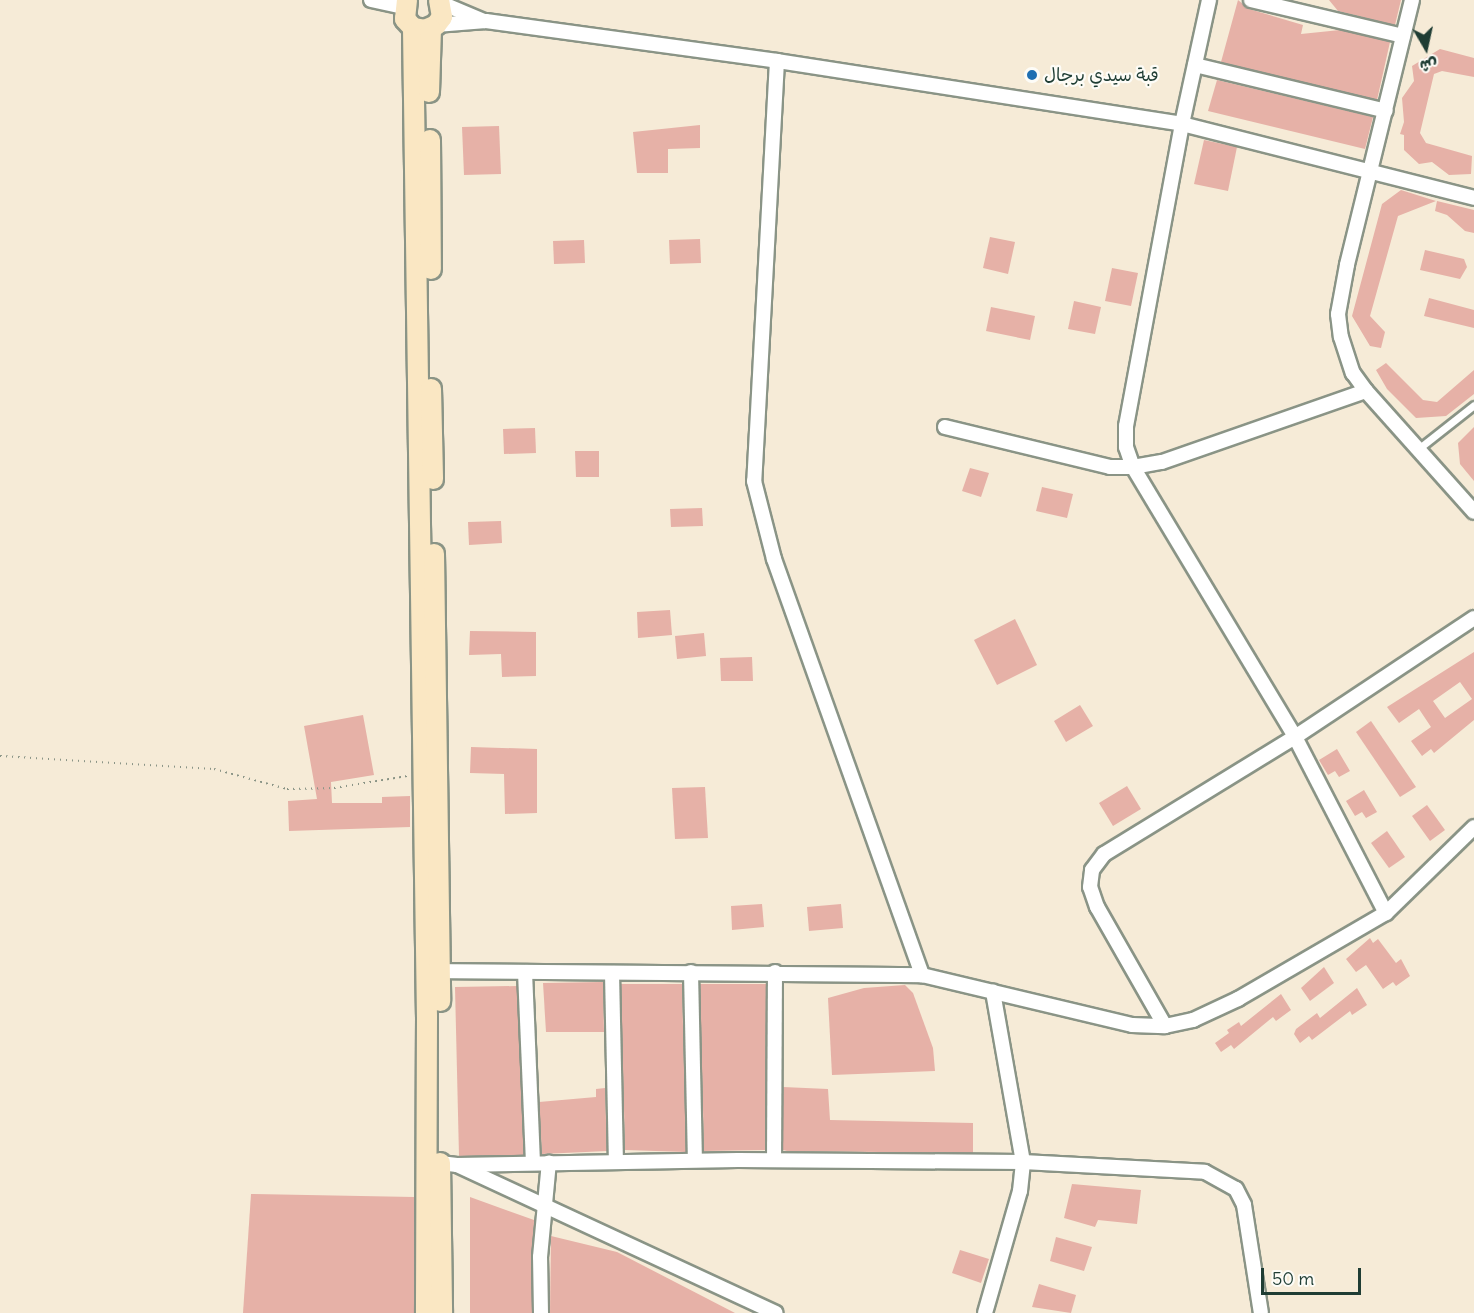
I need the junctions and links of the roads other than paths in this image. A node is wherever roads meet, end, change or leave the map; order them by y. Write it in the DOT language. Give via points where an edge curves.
graph roads {
  1 [pos="371,0"];
  2 [pos="1209,0"];
  3 [pos="1251,0"];
  4 [pos="1412,0"];
  5 [pos="440,2"];
  6 [pos="406,3"];
  7 [pos="486,21"];
  8 [pos="427,27"];
  9 [pos="1402,36"];
  10 [pos="777,61"];
  11 [pos="1195,65"];
  12 [pos="1386,111"];
  13 [pos="1182,124"];
  14 [pos="1370,172"];
  15 [pos="1474,198"];
  16 [pos="1366,392"];
  17 [pos="1474,405"];
  18 [pos="945,427"];
  19 [pos="1418,449"];
  20 [pos="1133,467"];
  21 [pos="1474,512"];
  22 [pos="1474,618"];
  23 [pos="1295,737"];
  24 [pos="1474,827"];
  25 [pos="1386,913"];
  26 [pos="433,971"];
  27 [pos="525,972"];
  28 [pos="691,972"];
  29 [pos="775,972"];
  30 [pos="612,973"];
  31 [pos="922,975"];
  32 [pos="993,992"];
  33 [pos="1165,1026"];
  34 [pos="695,1160"];
  35 [pos="774,1160"];
  36 [pos="616,1161"];
  37 [pos="533,1162"];
  38 [pos="549,1162"];
  39 [pos="1023,1162"];
  40 [pos="441,1163"];
  41 [pos="544,1208"];
  42 [pos="426,1313"];
  43 [pos="442,1313"];
  44 [pos="541,1313"];
  45 [pos="775,1313"];
  46 [pos="985,1313"];
  47 [pos="1261,1313"];
  1 -- 6 [label="street"];
  2 -- 11 [label="street"];
  3 -- 9 [label="street"];
  4 -- 9 [label="street"];
  5 -- 7 [label="street"];
  5 -- 8 [label="main road" via="442,17"];
  6 -- 8 [label="main road" via="405,19"];
  7 -- 8 [label="street"];
  7 -- 10 [label="street"];
  8 -- 26 [label="main road"];
  8 -- 26 [label="main road" via="423,773"];
  9 -- 12 [label="street"];
  10 -- 13 [label="street"];
  10 -- 31 [label="street" via="754,481 774,558"];
  11 -- 12 [label="street"];
  11 -- 13 [label="street"];
  12 -- 14 [label="street"];
  13 -- 14 [label="street"];
  13 -- 20 [label="street" via="1126,426 1126,447"];
  14 -- 15 [label="street"];
  14 -- 16 [label="street" via="1338,315 1346,357"];
  16 -- 19 [label="street"];
  16 -- 20 [label="street" via="1162,462"];
  17 -- 19 [label="lane"];
  18 -- 20 [label="street" via="1110,467"];
  19 -- 21 [label="street"];
  20 -- 23 [label="street"];
  22 -- 23 [label="street"];
  23 -- 25 [label="street"];
  23 -- 33 [label="street" via="1104,854 1092,870 1090,887 1097,907"];
  24 -- 25 [label="street"];
  25 -- 33 [label="street" via="1238,999 1193,1020"];
  26 -- 27 [label="street"];
  26 -- 40 [label="main road"];
  27 -- 30 [label="street"];
  27 -- 37 [label="street"];
  28 -- 29 [label="street"];
  28 -- 30 [label="street"];
  28 -- 34 [label="street"];
  29 -- 31 [label="street"];
  29 -- 35 [label="street"];
  30 -- 36 [label="street"];
  31 -- 32 [label="street"];
  32 -- 33 [label="street" via="1132,1025"];
  32 -- 39 [label="street"];
  34 -- 35 [label="street"];
  34 -- 36 [label="street"];
  35 -- 39 [label="street"];
  36 -- 38 [label="street"];
  37 -- 38 [label="street"];
  37 -- 40 [label="street"];
  38 -- 41 [label="street"];
  39 -- 46 [label="street" via="1020,1191"];
  39 -- 47 [label="street" via="1205,1172 1221,1178 1236,1189 1244,1205"];
  40 -- 41 [label="street"];
  40 -- 42 [label="main road"];
  40 -- 43 [label="main road"];
  41 -- 44 [label="street"];
  41 -- 45 [label="street"];
}
